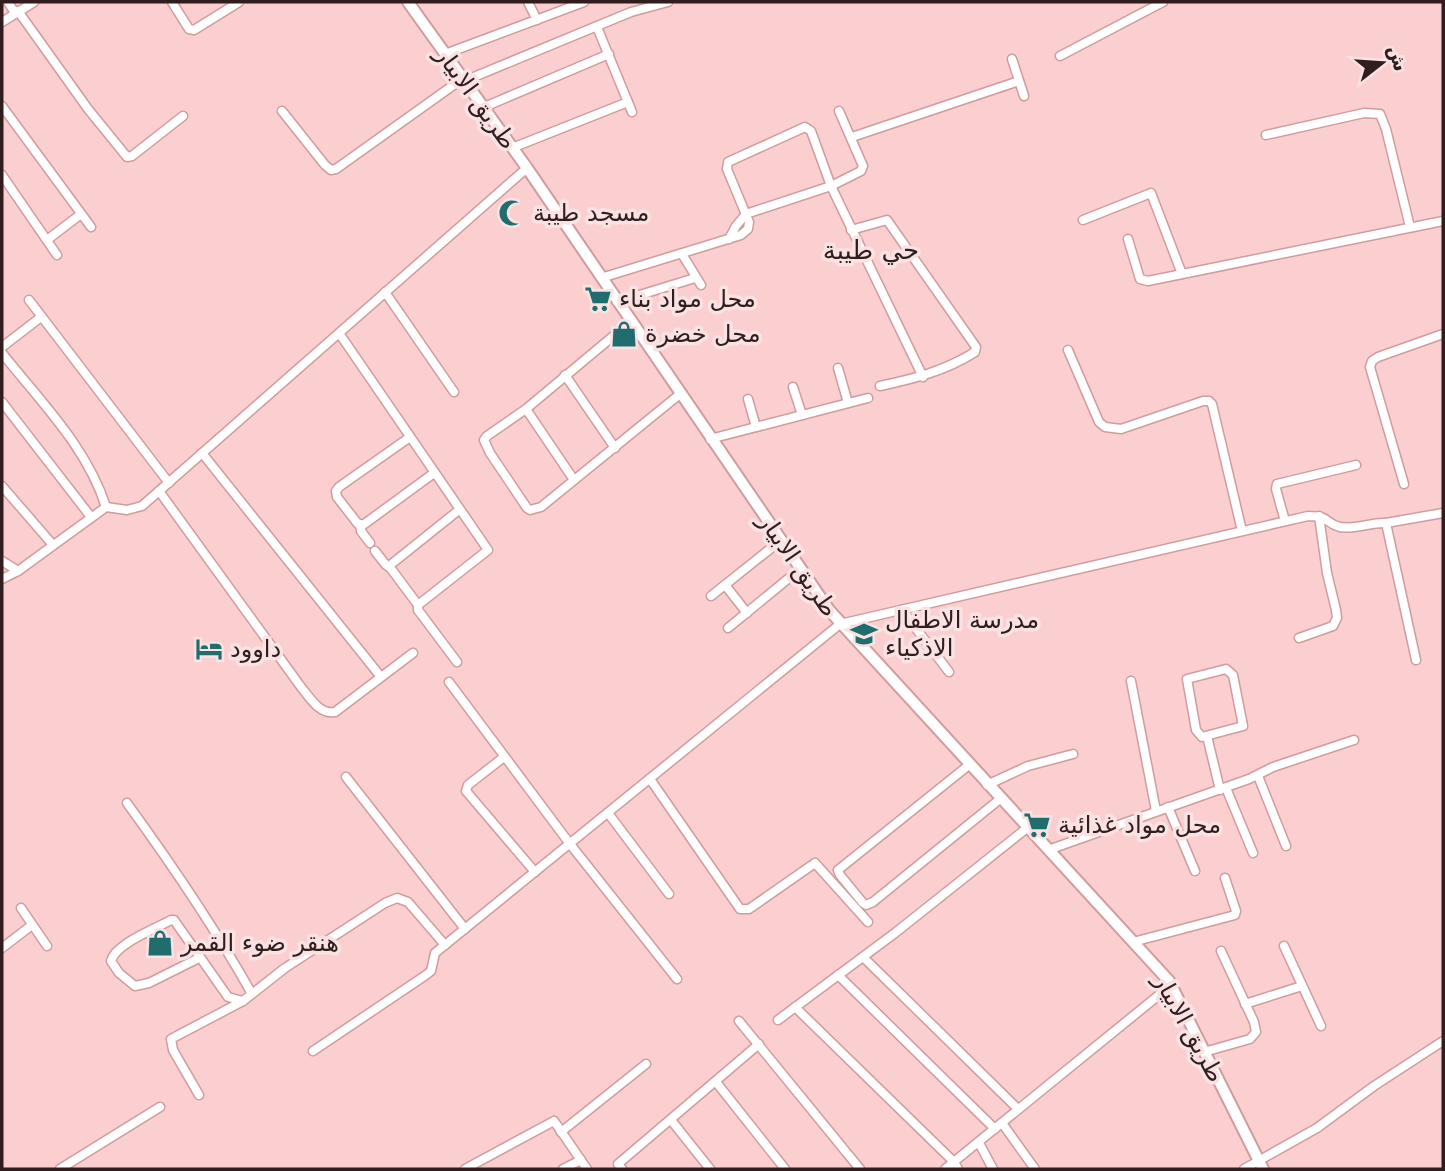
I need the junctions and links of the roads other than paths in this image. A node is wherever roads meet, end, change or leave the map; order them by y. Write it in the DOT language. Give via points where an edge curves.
graph roads {
  1 [pos="8,2"];
  2 [pos="34,2"];
  3 [pos="172,2"];
  4 [pos="239,2"];
  5 [pos="408,2"];
  6 [pos="528,2"];
  7 [pos="584,2"];
  8 [pos="626,2"];
  9 [pos="668,2"];
  10 [pos="1163,2"];
  11 [pos="17,12"];
  12 [pos="631,12"];
  13 [pos="537,20"];
  14 [pos="2,22"];
  15 [pos="597,27"];
  16 [pos="445,54"];
  17 [pos="609,54"];
  18 [pos="1060,56"];
  19 [pos="1012,59"];
  20 [pos="463,80"];
  21 [pos="1019,81"];
  22 [pos="1024,96"];
  23 [pos="628,102"];
  24 [pos="2,106"];
  25 [pos="482,108"];
  26 [pos="282,111"];
  27 [pos="839,111"];
  28 [pos="632,112"];
  29 [pos="183,116"];
  30 [pos="1266,135"];
  31 [pos="852,137"];
  32 [pos="512,148"];
  33 [pos="527,168"];
  34 [pos="2,175"];
  35 [pos="831,186"];
  36 [pos="82,214"];
  37 [pos="746,214"];
  38 [pos="1083,220"];
  39 [pos="1443,221"];
  40 [pos="91,227"];
  41 [pos="1410,227"];
  42 [pos="851,230"];
  43 [pos="1128,239"];
  44 [pos="47,240"];
  45 [pos="682,254"];
  46 [pos="57,255"];
  47 [pos="1182,274"];
  48 [pos="601,278"];
  49 [pos="385,292"];
  50 [pos="29,300"];
  51 [pos="617,302"];
  52 [pos="41,317"];
  53 [pos="630,322"];
  54 [pos="339,333"];
  55 [pos="1443,334"];
  56 [pos="2,347"];
  57 [pos="1068,350"];
  58 [pos="2,353"];
  59 [pos="838,368"];
  60 [pos="565,375"];
  61 [pos="922,377"];
  62 [pos="880,386"];
  63 [pos="793,387"];
  64 [pos="454,392"];
  65 [pos="680,394"];
  66 [pos="868,398"];
  67 [pos="748,399"];
  68 [pos="2,402"];
  69 [pos="848,403"];
  70 [pos="526,409"];
  71 [pos="802,415"];
  72 [pos="756,427"];
  73 [pos="410,437"];
  74 [pos="710,439"];
  75 [pos="614,448"];
  76 [pos="202,453"];
  77 [pos="1356,464"];
  78 [pos="434,473"];
  79 [pos="573,480"];
  80 [pos="169,482"];
  81 [pos="1404,484"];
  82 [pos="2,486"];
  83 [pos="159,491"];
  84 [pos="106,507"];
  85 [pos="459,510"];
  86 [pos="1443,513"];
  87 [pos="1320,516"];
  88 [pos="91,517"];
  89 [pos="1285,521"];
  90 [pos="1386,523"];
  91 [pos="360,524"];
  92 [pos="1242,531"];
  93 [pos="780,541"];
  94 [pos="53,545"];
  95 [pos="2,561"];
  96 [pos="389,566"];
  97 [pos="800,569"];
  98 [pos="18,571"];
  99 [pos="2,579"];
  100 [pos="725,585"];
  101 [pos="711,596"];
  102 [pos="418,605"];
  103 [pos="902,610"];
  104 [pos="747,613"];
  105 [pos="840,624"];
  106 [pos="728,628"];
  107 [pos="1299,638"];
  108 [pos="413,653"];
  109 [pos="1416,660"];
  110 [pos="457,662"];
  111 [pos="948,672"];
  112 [pos="381,677"];
  113 [pos="1131,681"];
  114 [pos="449,682"];
  115 [pos="1207,736"];
  116 [pos="1354,740"];
  117 [pos="1073,754"];
  118 [pos="504,757"];
  119 [pos="969,765"];
  120 [pos="1258,776"];
  121 [pos="346,778"];
  122 [pos="650,779"];
  123 [pos="987,785"];
  124 [pos="1223,789"];
  125 [pos="1000,799"];
  126 [pos="127,803"];
  127 [pos="1168,807"];
  128 [pos="1156,811"];
  129 [pos="608,813"];
  130 [pos="1027,828"];
  131 [pos="570,844"];
  132 [pos="1286,846"];
  133 [pos="1048,850"];
  134 [pos="1252,853"];
  135 [pos="1195,871"];
  136 [pos="535,872"];
  137 [pos="1225,878"];
  138 [pos="669,894"];
  139 [pos="21,908"];
  140 [pos="868,922"];
  141 [pos="32,925"];
  142 [pos="465,929"];
  143 [pos="1133,942"];
  144 [pos="445,945"];
  145 [pos="47,946"];
  146 [pos="1284,946"];
  147 [pos="2,948"];
  148 [pos="1221,951"];
  149 [pos="863,957"];
  150 [pos="199,958"];
  151 [pos="838,975"];
  152 [pos="677,979"];
  153 [pos="1170,986"];
  154 [pos="1303,986"];
  155 [pos="252,995"];
  156 [pos="243,1000"];
  157 [pos="1245,1004"];
  158 [pos="795,1007"];
  159 [pos="778,1020"];
  160 [pos="738,1021"];
  161 [pos="1321,1026"];
  162 [pos="1443,1041"];
  163 [pos="759,1044"];
  164 [pos="313,1051"];
  165 [pos="1204,1052"];
  166 [pos="646,1063"];
  167 [pos="716,1082"];
  168 [pos="199,1095"];
  169 [pos="160,1107"];
  170 [pos="1018,1109"];
  171 [pos="671,1120"];
  172 [pos="998,1126"];
  173 [pos="561,1132"];
  174 [pos="979,1143"];
  175 [pos="581,1160"];
  176 [pos="1260,1165"];
  177 [pos="956,1166"];
  178 [pos="60,1169"];
  179 [pos="466,1169"];
  180 [pos="563,1169"];
  181 [pos="587,1169"];
  182 [pos="622,1169"];
  183 [pos="710,1169"];
  184 [pos="786,1169"];
  185 [pos="860,1169"];
  186 [pos="946,1169"];
  187 [pos="993,1169"];
  188 [pos="1035,1169"];
  189 [pos="1244,1169"];
  1 -- 11 [label="street"];
  2 -- 11 [label="street"];
  3 -- 4 [label="street" via="194,30"];
  5 -- 16 [label="main road, طريق الابيار"];
  6 -- 13 [label="street"];
  7 -- 13 [label="street"];
  8 -- 12 [label="street"];
  9 -- 12 [label="street"];
  10 -- 18 [label="street"];
  11 -- 14 [label="street"];
  11 -- 29 [label="street" via="127,157"];
  12 -- 15 [label="street"];
  13 -- 16 [label="street"];
  15 -- 17 [label="street"];
  15 -- 20 [label="street"];
  16 -- 20 [label="main road, طريق الابيار"];
  17 -- 23 [label="street"];
  17 -- 25 [label="street"];
  19 -- 21 [label="street"];
  20 -- 25 [label="main road, طريق الابيار"];
  20 -- 26 [label="street" via="331,170"];
  21 -- 22 [label="street"];
  21 -- 31 [label="street"];
  23 -- 28 [label="street"];
  23 -- 32 [label="street"];
  24 -- 36 [label="street"];
  25 -- 32 [label="main road, طريق الابيار"];
  27 -- 31 [label="street"];
  30 -- 41 [label="street" via="1364,113 1380,114"];
  31 -- 35 [label="street" via="861,171"];
  32 -- 33 [label="main road, طريق الابيار"];
  33 -- 48 [label="main road, طريق الابيار"];
  33 -- 49 [label="street"];
  34 -- 44 [label="street"];
  35 -- 37 [label="street"];
  35 -- 37 [label="street" via="811,131 805,127 728,162"];
  35 -- 42 [label="street"];
  36 -- 40 [label="street"];
  36 -- 44 [label="street"];
  37 -- 45 [label="street" via="748,229 741,235"];
  38 -- 47 [label="street" via="1153,194"];
  39 -- 41 [label="street"];
  41 -- 47 [label="street"];
  42 -- 61 [label="street"];
  42 -- 61 [label="street" via="887,220 975,345 973,354"];
  43 -- 47 [label="street" via="1140,279"];
  44 -- 46 [label="street"];
  45 -- 48 [label="street"];
  45 -- 51 [label="street" via="698,281"];
  48 -- 51 [label="main road, طريق الابيار"];
  49 -- 54 [label="street"];
  49 -- 64 [label="street"];
  50 -- 52 [label="street"];
  51 -- 53 [label="main road, طريق الابيار"];
  52 -- 56 [label="street"];
  52 -- 80 [label="street"];
  53 -- 60 [label="street"];
  53 -- 65 [label="main road, طريق الابيار"];
  54 -- 73 [label="street"];
  54 -- 76 [label="street"];
  55 -- 81 [label="street" via="1378,357 1370,367"];
  57 -- 92 [label="street" via="1105,427 1121,429 1203,401 1212,404"];
  58 -- 84 [label="street" via="93,471"];
  59 -- 69 [label="street"];
  60 -- 70 [label="street"];
  60 -- 75 [label="street"];
  61 -- 62 [label="street"];
  63 -- 71 [label="street"];
  65 -- 74 [label="main road, طريق الابيار"];
  65 -- 75 [label="street"];
  66 -- 69 [label="street"];
  67 -- 72 [label="street"];
  68 -- 88 [label="street"];
  69 -- 71 [label="street"];
  70 -- 79 [label="street"];
  70 -- 79 [label="street" via="487,436 484,444 530,510"];
  71 -- 72 [label="street"];
  72 -- 74 [label="street"];
  73 -- 78 [label="street"];
  73 -- 91 [label="street" via="336,491"];
  74 -- 93 [label="main road, طريق الابيار"];
  75 -- 79 [label="street"];
  76 -- 80 [label="street"];
  76 -- 112 [label="street"];
  77 -- 89 [label="street" via="1277,484"];
  78 -- 85 [label="street"];
  78 -- 91 [label="street"];
  80 -- 83 [label="street"];
  82 -- 94 [label="street"];
  83 -- 84 [label="street" via="134,509"];
  83 -- 112 [label="street" via="322,711 335,712"];
  84 -- 88 [label="street"];
  85 -- 96 [label="street"];
  85 -- 102 [label="street" via="488,551"];
  86 -- 90 [label="street"];
  87 -- 89 [label="street"];
  87 -- 90 [label="street" via="1342,527"];
  87 -- 107 [label="street" via="1336,618 1333,626"];
  88 -- 94 [label="street"];
  89 -- 92 [label="street"];
  90 -- 109 [label="street"];
  91 -- 96 [label="street" via="360,531"];
  92 -- 103 [label="street"];
  93 -- 97 [label="main road, طريق الابيار"];
  93 -- 100 [label="street"];
  94 -- 98 [label="street"];
  95 -- 98 [label="street"];
  96 -- 102 [label="street"];
  97 -- 104 [label="street"];
  97 -- 105 [label="main road, طريق الابيار"];
  98 -- 99 [label="street"];
  100 -- 101 [label="street"];
  100 -- 104 [label="street"];
  102 -- 110 [label="street"];
  103 -- 105 [label="street"];
  103 -- 111 [label="street"];
  104 -- 106 [label="street"];
  105 -- 119 [label="main road, طريق الابيار"];
  105 -- 122 [label="street"];
  108 -- 112 [label="street"];
  113 -- 128 [label="street"];
  114 -- 118 [label="street"];
  115 -- 115 [label="street" via="1244,724 1233,675 1226,669 1187,679 1196,730"];
  115 -- 124 [label="street"];
  116 -- 120 [label="street"];
  117 -- 123 [label="street" via="1028,766"];
  118 -- 131 [label="street"];
  118 -- 136 [label="street" via="466,791"];
  119 -- 123 [label="main road, طريق الابيار"];
  119 -- 125 [label="street" via="838,870 863,903 873,902"];
  120 -- 124 [label="street"];
  120 -- 132 [label="street"];
  121 -- 142 [label="street"];
  122 -- 129 [label="street"];
  122 -- 140 [label="street" via="740,909 749,909 815,863"];
  123 -- 125 [label="main road, طريق الابيار"];
  124 -- 127 [label="street"];
  124 -- 134 [label="street"];
  125 -- 130 [label="main road, طريق الابيار"];
  126 -- 155 [label="street" via="217,933"];
  127 -- 128 [label="street"];
  127 -- 135 [label="street"];
  128 -- 133 [label="street"];
  129 -- 131 [label="street"];
  129 -- 138 [label="street"];
  130 -- 133 [label="main road, طريق الابيار"];
  130 -- 149 [label="street"];
  131 -- 136 [label="street"];
  131 -- 152 [label="street"];
  133 -- 143 [label="main road, طريق الابيار"];
  136 -- 142 [label="street"];
  137 -- 143 [label="street" via="1235,915"];
  139 -- 141 [label="street"];
  141 -- 145 [label="street"];
  141 -- 147 [label="street"];
  142 -- 144 [label="street"];
  143 -- 153 [label="main road, طريق الابيار"];
  144 -- 155 [label="street" via="408,902 397,898 296,960"];
  144 -- 164 [label="street" via="435,953 431,971"];
  146 -- 154 [label="street"];
  148 -- 157 [label="street"];
  149 -- 151 [label="street"];
  149 -- 170 [label="street"];
  150 -- 150 [label="street" via="135,986 111,961 120,947 171,920"];
  150 -- 156 [label="street" via="229,999"];
  151 -- 158 [label="street"];
  151 -- 172 [label="street"];
  153 -- 165 [label="main road, طريق الابيار"];
  153 -- 170 [label="street"];
  154 -- 157 [label="street"];
  154 -- 161 [label="street"];
  155 -- 156 [label="street"];
  156 -- 168 [label="street" via="171,1039"];
  157 -- 165 [label="street" via="1255,1035"];
  158 -- 159 [label="street"];
  158 -- 177 [label="street"];
  160 -- 163 [label="street"];
  162 -- 176 [label="street"];
  163 -- 167 [label="street"];
  163 -- 185 [label="street"];
  165 -- 176 [label="main road, طريق الابيار"];
  166 -- 173 [label="street"];
  167 -- 171 [label="street"];
  167 -- 184 [label="street"];
  169 -- 178 [label="street"];
  170 -- 172 [label="street"];
  171 -- 182 [label="street" via="618,1164"];
  171 -- 183 [label="street"];
  172 -- 174 [label="street"];
  172 -- 188 [label="street"];
  173 -- 175 [label="street"];
  173 -- 179 [label="street" via="554,1121"];
  174 -- 177 [label="street"];
  174 -- 187 [label="street"];
  175 -- 180 [label="street"];
  175 -- 181 [label="street"];
  176 -- 189 [label="street"];
  177 -- 186 [label="street"];
}
